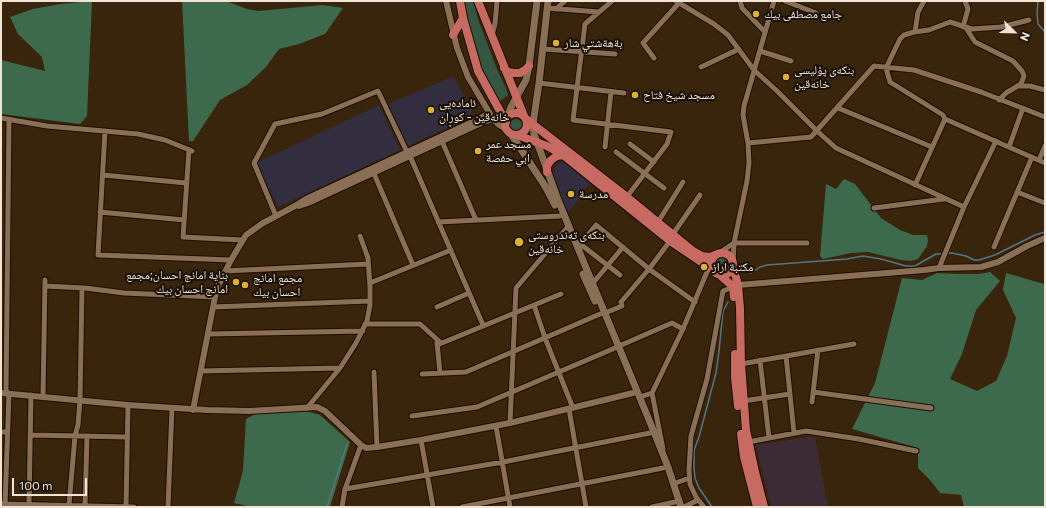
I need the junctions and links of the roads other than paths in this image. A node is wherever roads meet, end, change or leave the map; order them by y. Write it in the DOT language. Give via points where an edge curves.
graph roads {
  1 [pos="446,1"];
  2 [pos="460,1"];
  3 [pos="478,1"];
  4 [pos="497,1"];
  5 [pos="537,1"];
  6 [pos="565,1"];
  7 [pos="612,1"];
  8 [pos="740,1"];
  9 [pos="774,1"];
  10 [pos="788,1"];
  11 [pos="924,1"];
  12 [pos="965,1"];
  13 [pos="678,2"];
  14 [pos="547,8"];
  15 [pos="556,8"];
  16 [pos="591,11"];
  17 [pos="599,12"];
  18 [pos="816,13"];
  19 [pos="463,18"];
  20 [pos="590,20"];
  21 [pos="1029,20"];
  22 [pos="964,28"];
  23 [pos="765,32"];
  24 [pos="915,32"];
  25 [pos="453,35"];
  26 [pos="492,36"];
  27 [pos="543,49"];
  28 [pos="739,49"];
  29 [pos="582,51"];
  30 [pos="760,51"];
  31 [pos="615,54"];
  32 [pos="654,58"];
  33 [pos="791,61"];
  34 [pos="529,66"];
  35 [pos="701,67"];
  36 [pos="504,68"];
  37 [pos="886,68"];
  38 [pos="754,70"];
  39 [pos="539,83"];
  40 [pos="1019,86"];
  41 [pos="577,88"];
  42 [pos="1045,90"];
  43 [pos="611,92"];
  44 [pos="624,93"];
  45 [pos="517,98"];
  46 [pos="999,100"];
  47 [pos="838,108"];
  48 [pos="1023,108"];
  49 [pos="489,112"];
  50 [pos="1045,117"];
  51 [pos="1,118"];
  52 [pos="525,118"];
  53 [pos="493,119"];
  54 [pos="945,119"];
  55 [pos="9,120"];
  56 [pos="533,124"];
  57 [pos="609,125"];
  58 [pos="509,128"];
  59 [pos="105,131"];
  60 [pos="817,131"];
  61 [pos="441,139"];
  62 [pos="996,141"];
  63 [pos="536,142"];
  64 [pos="748,143"];
  65 [pos="630,144"];
  66 [pos="1045,146"];
  67 [pos="605,147"];
  68 [pos="932,147"];
  69 [pos="1008,147"];
  70 [pos="616,152"];
  71 [pos="408,154"];
  72 [pos="563,156"];
  73 [pos="1032,157"];
  74 [pos="1039,160"];
  75 [pos="654,162"];
  76 [pos="1045,163"];
  77 [pos="372,171"];
  78 [pos="547,172"];
  79 [pos="645,174"];
  80 [pos="102,175"];
  81 [pos="683,182"];
  82 [pos="186,183"];
  83 [pos="915,185"];
  84 [pos="664,188"];
  85 [pos="1017,192"];
  86 [pos="700,194"];
  87 [pos="944,199"];
  88 [pos="625,200"];
  89 [pos="1045,203"];
  90 [pos="964,207"];
  91 [pos="874,208"];
  92 [pos="100,212"];
  93 [pos="276,216"];
  94 [pos="560,216"];
  95 [pos="184,220"];
  96 [pos="476,220"];
  97 [pos="438,222"];
  98 [pos="658,222"];
  99 [pos="566,229"];
  100 [pos="360,236"];
  101 [pos="671,238"];
  102 [pos="1045,238"];
  103 [pos="242,240"];
  104 [pos="734,243"];
  105 [pos="808,243"];
  106 [pos="4,246"];
  107 [pos="579,246"];
  108 [pos="623,247"];
  109 [pos="994,247"];
  110 [pos="451,250"];
  111 [pos="231,260"];
  112 [pos="713,261"];
  113 [pos="368,264"];
  114 [pos="413,265"];
  115 [pos="733,265"];
  116 [pos="607,266"];
  117 [pos="939,268"];
  118 [pos="649,269"];
  119 [pos="225,271"];
  120 [pos="620,275"];
  121 [pos="720,275"];
  122 [pos="370,283"];
  123 [pos="593,283"];
  124 [pos="735,286"];
  125 [pos="82,288"];
  126 [pos="469,293"];
  127 [pos="561,294"];
  128 [pos="215,297"];
  129 [pos="370,302"];
  130 [pos="695,302"];
  131 [pos="534,305"];
  132 [pos="213,307"];
  133 [pos="437,307"];
  134 [pos="515,312"];
  135 [pos="603,314"];
  136 [pos="366,324"];
  137 [pos="483,325"];
  138 [pos="683,329"];
  139 [pos="363,331"];
  140 [pos="208,334"];
  141 [pos="545,338"];
  142 [pos="439,344"];
  143 [pos="854,344"];
  144 [pos="617,347"];
  145 [pos="818,350"];
  146 [pos="513,352"];
  147 [pos="786,356"];
  148 [pos="760,360"];
  149 [pos="741,364"];
  150 [pos="340,368"];
  151 [pos="200,371"];
  152 [pos="374,372"];
  153 [pos="560,372"];
  154 [pos="440,373"];
  155 [pos="422,374"];
  156 [pos="813,392"];
  157 [pos="5,393"];
  158 [pos="511,393"];
  159 [pos="652,393"];
  160 [pos="31,394"];
  161 [pos="790,394"];
  162 [pos="637,395"];
  163 [pos="43,396"];
  164 [pos="764,398"];
  165 [pos="80,400"];
  166 [pos="743,401"];
  167 [pos="812,402"];
  168 [pos="128,405"];
  169 [pos="172,408"];
  170 [pos="307,408"];
  171 [pos="571,408"];
  172 [pos="931,408"];
  173 [pos="193,410"];
  174 [pos="412,416"];
  175 [pos="510,423"];
  176 [pos="496,426"];
  177 [pos="1,432"];
  178 [pos="7,432"];
  179 [pos="650,433"];
  180 [pos="794,433"];
  181 [pos="30,435"];
  182 [pos="75,436"];
  183 [pos="87,436"];
  184 [pos="128,437"];
  185 [pos="769,438"];
  186 [pos="421,440"];
  187 [pos="748,442"];
  188 [pos="361,445"];
  189 [pos="378,447"];
  190 [pos="575,448"];
  191 [pos="916,451"];
  192 [pos="502,462"];
  193 [pos="665,466"];
  194 [pos="4,469"];
  195 [pos="427,476"];
  196 [pos="689,478"];
  197 [pos="581,484"];
  198 [pos="673,484"];
  199 [pos="345,489"];
  200 [pos="509,498"];
  201 [pos="698,500"];
  202 [pos="29,504"];
  203 [pos="4,505"];
  204 [pos="69,505"];
  205 [pos="676,505"];
  206 [pos="85,506"];
  207 [pos="126,507"];
  208 [pos="134,507"];
  209 [pos="168,507"];
  210 [pos="342,507"];
  211 [pos="433,507"];
  212 [pos="462,507"];
  213 [pos="510,507"];
  214 [pos="586,507"];
  215 [pos="652,507"];
  216 [pos="682,507"];
  217 [pos="704,507"];
  218 [pos="757,507"];
  219 [pos="764,507"];
  1 -- 25 [label="street"];
  2 -- 19 [label="main road"];
  3 -- 26 [label="main road"];
  4 -- 26 [label="street"];
  5 -- 34 [label="main road"];
  6 -- 15 [label="street"];
  7 -- 17 [label="street"];
  8 -- 23 [label="street" via="742,8"];
  9 -- 23 [label="street"];
  10 -- 18 [label="street"];
  11 -- 24 [label="street" via="918,12"];
  12 -- 22 [label="street" via="968,9"];
  13 -- 28 [label="street" via="721,30"];
  13 -- 32 [label="street" via="643,43"];
  14 -- 15 [label="street"];
  14 -- 27 [label="main road"];
  15 -- 16 [label="street"];
  16 -- 17 [label="street"];
  16 -- 20 [label="street"];
  17 -- 20 [label="street"];
  19 -- 25 [label="main road"];
  19 -- 58 [label="main road" via="478,71"];
  20 -- 29 [label="street" via="585,24"];
  21 -- 22 [label="street" via="1001,27"];
  22 -- 24 [label="street" via="950,22"];
  22 -- 40 [label="street" via="975,42 1018,65 1024,76"];
  23 -- 30 [label="street"];
  24 -- 37 [label="street" via="902,36"];
  25 -- 49 [label="street" via="468,77"];
  26 -- 36 [label="main road"];
  27 -- 29 [label="street"];
  27 -- 39 [label="main road"];
  28 -- 35 [label="street"];
  28 -- 38 [label="street"];
  29 -- 31 [label="street"];
  29 -- 41 [label="street"];
  30 -- 33 [label="street"];
  30 -- 38 [label="street"];
  34 -- 36 [label="main road" via="520,73 508,72"];
  34 -- 45 [label="main road" via="525,85"];
  36 -- 45 [label="main road"];
  37 -- 46 [label="street" via="914,70"];
  37 -- 47 [label="street" via="874,66"];
  37 -- 54 [label="street" via="890,82 943,115"];
  38 -- 60 [label="street"];
  38 -- 64 [label="street" via="743,115"];
  39 -- 41 [label="street"];
  39 -- 56 [label="main road"];
  40 -- 42 [label="street"];
  40 -- 46 [label="street"];
  41 -- 43 [label="street"];
  41 -- 57 [label="street" via="573,120"];
  43 -- 44 [label="street"];
  43 -- 57 [label="street"];
  45 -- 52 [label="main road"];
  45 -- 58 [label="main road" via="511,107"];
  46 -- 48 [label="street"];
  47 -- 60 [label="street"];
  47 -- 68 [label="street"];
  48 -- 50 [label="street"];
  48 -- 69 [label="street"];
  49 -- 53 [label="street"];
  49 -- 61 [label="street"];
  51 -- 55 [label="street"];
  52 -- 56 [label="main road"];
  52 -- 58 [label="main road" via="513,114"];
  52 -- 58 [label="main road" via="527,126 521,134"];
  53 -- 58 [label="street" via="499,125"];
  53 -- 61 [label="street"];
  54 -- 62 [label="street"];
  54 -- 68 [label="street"];
  55 -- 59 [label="street"];
  55 -- 106 [label="street"];
  56 -- 63 [label="main road"];
  56 -- 88 [label="main road"];
  57 -- 67 [label="street"];
  57 -- 75 [label="street" via="671,132 667,144"];
  58 -- 63 [label="main road"];
  58 -- 94 [label="main road" via="545,186"];
  59 -- 80 [label="street"];
  59 -- 82 [label="street" via="151,137 190,150"];
  60 -- 64 [label="street" via="811,137"];
  60 -- 83 [label="street" via="836,148"];
  61 -- 71 [label="street"];
  61 -- 96 [label="street"];
  62 -- 69 [label="street"];
  62 -- 90 [label="street"];
  63 -- 72 [label="main road"];
  63 -- 78 [label="main road"];
  64 -- 104 [label="street" via="747,181"];
  65 -- 75 [label="street"];
  66 -- 74 [label="street"];
  68 -- 83 [label="street"];
  69 -- 73 [label="street"];
  70 -- 79 [label="street"];
  71 -- 77 [label="street"];
  71 -- 93 [label="street" via="378,92 322,114 275,124 254,163"];
  71 -- 97 [label="street"];
  72 -- 78 [label="main road" via="551,160"];
  72 -- 88 [label="main road"];
  73 -- 74 [label="street"];
  73 -- 85 [label="street"];
  74 -- 76 [label="street"];
  75 -- 79 [label="street"];
  77 -- 93 [label="street"];
  77 -- 114 [label="street"];
  78 -- 107 [label="main road"];
  79 -- 84 [label="street"];
  79 -- 88 [label="street"];
  80 -- 82 [label="street"];
  80 -- 92 [label="street"];
  81 -- 98 [label="street"];
  82 -- 95 [label="street"];
  83 -- 87 [label="street"];
  85 -- 89 [label="street"];
  85 -- 109 [label="street"];
  86 -- 101 [label="street"];
  87 -- 90 [label="street"];
  87 -- 91 [label="street"];
  88 -- 98 [label="main road"];
  88 -- 101 [label="main road"];
  90 -- 117 [label="street"];
  92 -- 95 [label="street"];
  92 -- 111 [label="street" via="98,255"];
  93 -- 103 [label="street"];
  94 -- 96 [label="street"];
  94 -- 99 [label="main road"];
  95 -- 103 [label="street" via="183,237"];
  96 -- 97 [label="street"];
  97 -- 110 [label="street"];
  98 -- 101 [label="main road"];
  99 -- 134 [label="street" via="516,288"];
  99 -- 135 [label="main road"];
  100 -- 113 [label="street" via="366,249"];
  101 -- 112 [label="main road"];
  101 -- 112 [label="main road" via="702,256 710,257"];
  101 -- 118 [label="street"];
  102 -- 117 [label="street" via="989,265"];
  103 -- 111 [label="street"];
  104 -- 105 [label="street"];
  104 -- 112 [label="street"];
  104 -- 115 [label="street"];
  106 -- 157 [label="street"];
  107 -- 108 [label="street" via="596,225"];
  107 -- 116 [label="street"];
  107 -- 123 [label="main road"];
  108 -- 116 [label="street"];
  108 -- 118 [label="street"];
  110 -- 114 [label="street"];
  110 -- 126 [label="street"];
  111 -- 119 [label="street"];
  112 -- 115 [label="main road" via="725,253"];
  112 -- 121 [label="main road"];
  112 -- 130 [label="street"];
  113 -- 119 [label="street"];
  113 -- 122 [label="street"];
  114 -- 122 [label="street"];
  115 -- 121 [label="main road" via="729,272"];
  115 -- 124 [label="main road"];
  116 -- 120 [label="street"];
  116 -- 123 [label="street"];
  117 -- 124 [label="street"];
  118 -- 130 [label="street"];
  118 -- 135 [label="street" via="621,302 622,306"];
  119 -- 128 [label="street"];
  121 -- 124 [label="main road"];
  122 -- 129 [label="street"];
  123 -- 135 [label="main road"];
  124 -- 149 [label="main road" via="740,308"];
  124 -- 196 [label="street" via="723,291 707,379 691,436"];
  124 -- 218 [label="main road" via="735,377 744,457"];
  125 -- 128 [label="street" via="124,293"];
  125 -- 163 [label="street" via="45,283"];
  125 -- 165 [label="street"];
  126 -- 133 [label="street"];
  126 -- 137 [label="street"];
  127 -- 131 [label="street"];
  128 -- 132 [label="street"];
  129 -- 132 [label="street"];
  129 -- 136 [label="street"];
  130 -- 138 [label="street"];
  131 -- 134 [label="street"];
  131 -- 141 [label="street"];
  132 -- 140 [label="street"];
  134 -- 137 [label="street"];
  134 -- 146 [label="street"];
  135 -- 141 [label="street"];
  135 -- 144 [label="main road"];
  136 -- 139 [label="street"];
  136 -- 142 [label="street" via="420,324"];
  137 -- 142 [label="street"];
  138 -- 144 [label="street" via="672,323"];
  138 -- 159 [label="street"];
  139 -- 140 [label="street"];
  139 -- 150 [label="street"];
  140 -- 151 [label="street"];
  141 -- 146 [label="street"];
  141 -- 153 [label="street"];
  142 -- 154 [label="street"];
  143 -- 145 [label="street"];
  144 -- 153 [label="street"];
  144 -- 162 [label="main road"];
  145 -- 147 [label="street"];
  145 -- 156 [label="street"];
  146 -- 154 [label="street" via="466,372"];
  146 -- 158 [label="street"];
  147 -- 148 [label="street"];
  147 -- 161 [label="street"];
  148 -- 149 [label="street"];
  148 -- 164 [label="street"];
  149 -- 166 [label="main road"];
  150 -- 151 [label="street"];
  150 -- 170 [label="street"];
  151 -- 173 [label="street"];
  152 -- 189 [label="street"];
  153 -- 158 [label="street"];
  153 -- 171 [label="street"];
  154 -- 155 [label="street"];
  156 -- 167 [label="street"];
  156 -- 172 [label="street"];
  157 -- 160 [label="street"];
  157 -- 178 [label="street"];
  158 -- 174 [label="street" via="477,407"];
  158 -- 175 [label="street"];
  159 -- 162 [label="street"];
  159 -- 193 [label="street"];
  160 -- 163 [label="street"];
  160 -- 181 [label="street"];
  161 -- 164 [label="street"];
  161 -- 180 [label="street"];
  162 -- 171 [label="street"];
  162 -- 179 [label="main road"];
  162 -- 193 [label="main road"];
  163 -- 165 [label="street"];
  164 -- 166 [label="street"];
  164 -- 185 [label="street"];
  165 -- 168 [label="street"];
  165 -- 182 [label="street"];
  166 -- 187 [label="main road"];
  168 -- 169 [label="street"];
  168 -- 184 [label="street"];
  169 -- 173 [label="street"];
  169 -- 209 [label="street"];
  170 -- 173 [label="street"];
  170 -- 188 [label="street" via="323,409"];
  171 -- 175 [label="street"];
  171 -- 190 [label="street"];
  175 -- 176 [label="street"];
  176 -- 186 [label="street"];
  176 -- 192 [label="street"];
  177 -- 178 [label="street"];
  178 -- 194 [label="street"];
  179 -- 190 [label="street"];
  179 -- 193 [label="main road"];
  180 -- 185 [label="street"];
  180 -- 191 [label="street" via="806,431"];
  181 -- 182 [label="street"];
  181 -- 202 [label="street"];
  182 -- 183 [label="street"];
  182 -- 204 [label="street"];
  183 -- 184 [label="street"];
  183 -- 206 [label="street"];
  184 -- 207 [label="street"];
  185 -- 187 [label="street"];
  186 -- 189 [label="street"];
  186 -- 195 [label="street"];
  187 -- 219 [label="main road"];
  188 -- 189 [label="street" via="366,448"];
  188 -- 199 [label="street"];
  190 -- 192 [label="street"];
  190 -- 197 [label="street"];
  192 -- 195 [label="street"];
  192 -- 200 [label="street"];
  193 -- 197 [label="street"];
  193 -- 198 [label="main road"];
  193 -- 205 [label="main road"];
  194 -- 203 [label="street"];
  195 -- 199 [label="street"];
  195 -- 211 [label="street"];
  196 -- 198 [label="street"];
  196 -- 201 [label="street"];
  197 -- 200 [label="street"];
  197 -- 214 [label="street"];
  198 -- 216 [label="main road"];
  199 -- 210 [label="street"];
  200 -- 212 [label="street"];
  200 -- 213 [label="street"];
  201 -- 216 [label="street"];
  201 -- 217 [label="street"];
  202 -- 203 [label="street"];
  202 -- 204 [label="street"];
  204 -- 206 [label="street"];
  205 -- 215 [label="street"];
  206 -- 207 [label="street"];
  207 -- 208 [label="street"];
}
